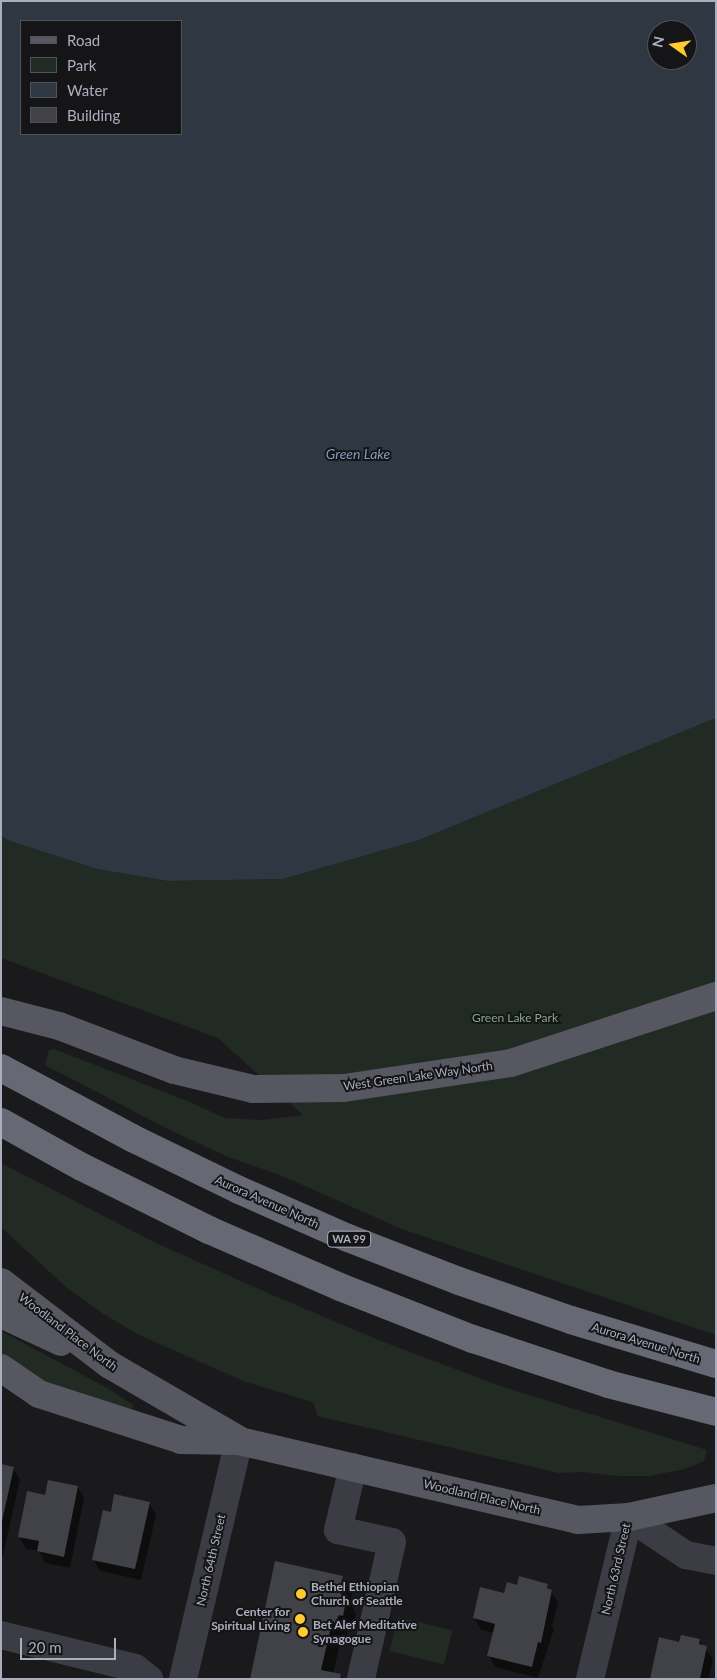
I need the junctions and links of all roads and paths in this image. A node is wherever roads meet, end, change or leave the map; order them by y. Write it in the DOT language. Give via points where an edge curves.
graph roads {
  1 [pos="716,996"];
  2 [pos="1,1011"];
  3 [pos="1,1068"];
  4 [pos="1,1122"];
  5 [pos="1,1282"];
  6 [pos="1,1314"];
  7 [pos="716,1364"];
  8 [pos="110,1366"];
  9 [pos="1,1368"];
  10 [pos="1,1374"];
  11 [pos="39,1394"];
  12 [pos="716,1412"];
  13 [pos="239,1441"];
  14 [pos="353,1467"];
  15 [pos="716,1498"];
  16 [pos="628,1518"];
  17 [pos="716,1561"];
  18 [pos="1,1636"];
  19 [pos="149,1679"];
  20 [pos="183,1679"];
  21 [pos="361,1679"];
  22 [pos="590,1679"];
  1 -- 2 [label="main road, West Green Lake Way North" via="511,1063 344,1088 253,1089 174,1070 59,1026"];
  3 -- 7 [label="highway, Aurora Avenue North / WA 99" via="132,1138 348,1238 459,1282"];
  4 -- 12 [label="highway" via="209,1230 340,1287 473,1339 608,1384"];
  5 -- 8 [label="main road, Woodland Place North"];
  6 -- 8 [label="main road"];
  8 -- 13 [label="main road, Woodland Place North"];
  9 -- 11 [label="main road, Woodland Place North"];
  10 -- 11 [label="main road"];
  11 -- 13 [label="main road, Woodland Place North" via="181,1440"];
  13 -- 14 [label="main road, Woodland Place North"];
  13 -- 20 [label="street, North 64th Street"];
  14 -- 16 [label="main road, Woodland Place North" via="578,1520"];
  14 -- 21 [label="street" via="338,1530 392,1542"];
  15 -- 16 [label="main road, North 63rd Street"];
  16 -- 17 [label="street" via="686,1555"];
  16 -- 22 [label="street, North 63rd Street"];
  18 -- 19 [label="street" via="135,1668"];
}
